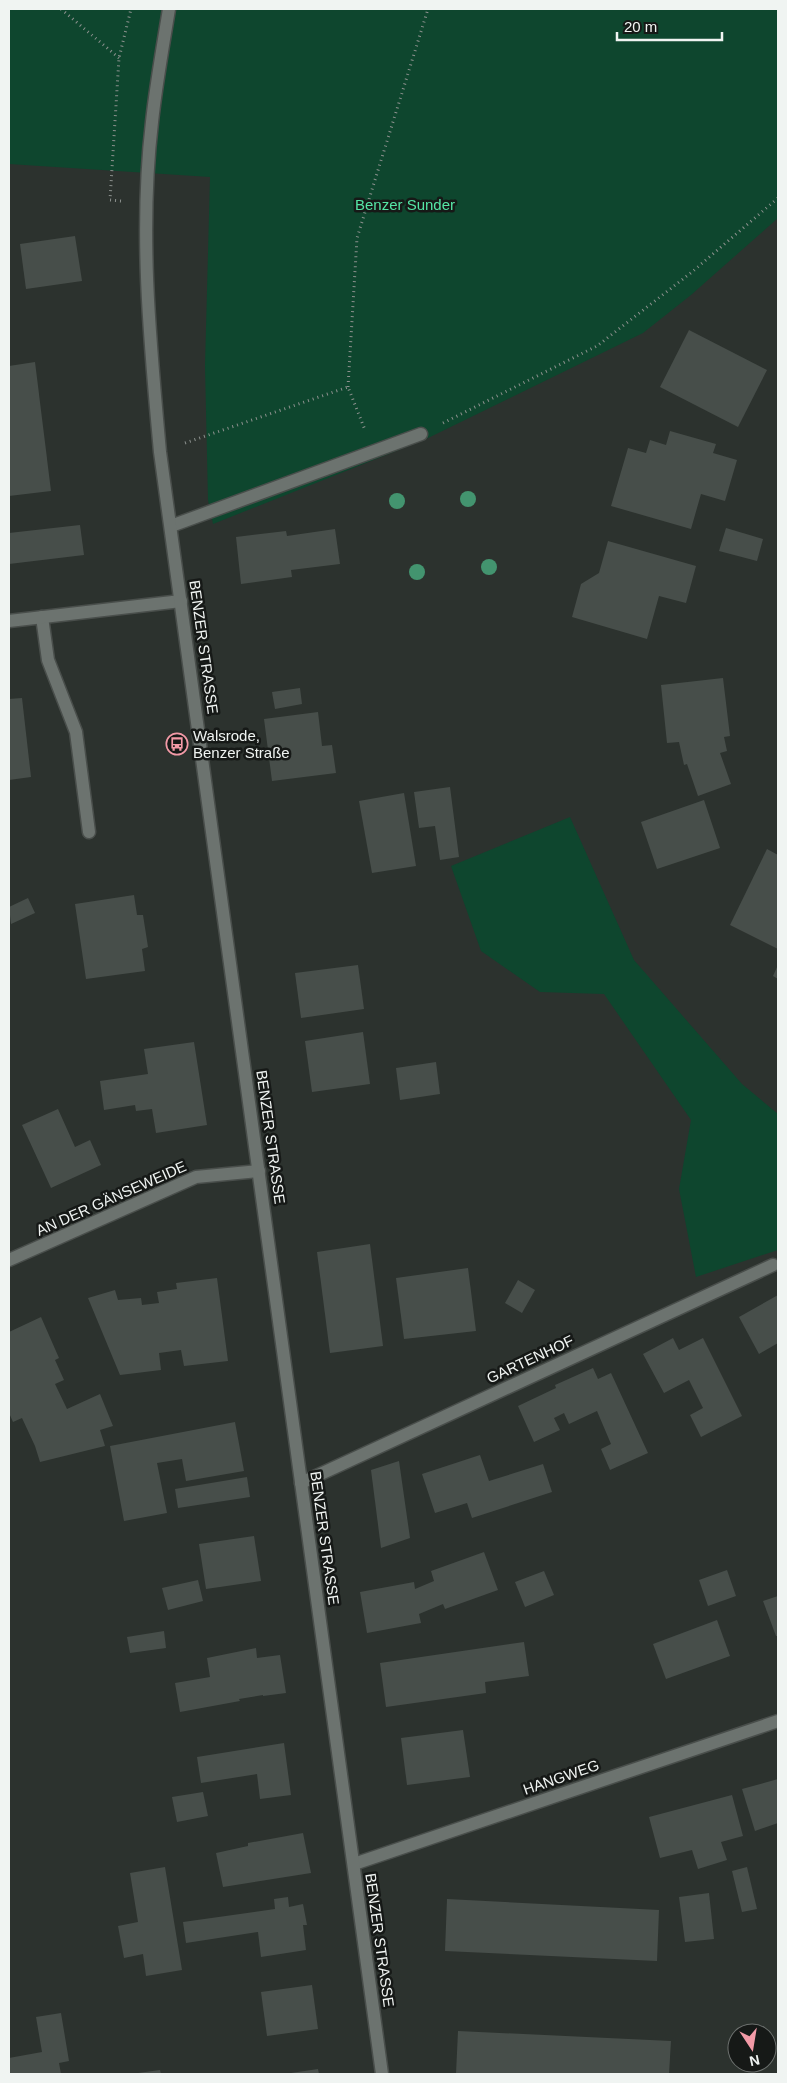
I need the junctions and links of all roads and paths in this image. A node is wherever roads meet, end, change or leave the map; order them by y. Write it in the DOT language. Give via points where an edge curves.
graph roads {
  1 [pos="60,9"];
  2 [pos="131,9"];
  3 [pos="169,9"];
  4 [pos="428,9"];
  5 [pos="119,58"];
  6 [pos="778,198"];
  7 [pos="147,203"];
  8 [pos="348,387"];
  9 [pos="421,434"];
  10 [pos="373,451"];
  11 [pos="160,452"];
  12 [pos="171,526"];
  13 [pos="181,601"];
  14 [pos="42,617"];
  15 [pos="9,621"];
  16 [pos="89,832"];
  17 [pos="259,1170"];
  18 [pos="9,1260"];
  19 [pos="773,1264"];
  20 [pos="301,1483"];
  21 [pos="778,1721"];
  22 [pos="354,1864"];
  23 [pos="382,2074"];
  1 -- 5 [label="path"];
  2 -- 5 [label="path"];
  3 -- 7 [label="street, BENZER STRASSE" via="152,122"];
  4 -- 8 [label="path" via="357,238"];
  5 -- 7 [label="path" via="110,200"];
  6 -- 9 [label="path" via="692,272 597,346"];
  7 -- 11 [label="street, BENZER STRASSE" via="149,329"];
  8 -- 10 [label="path"];
  8 -- 11 [label="path"];
  9 -- 10 [label="street"];
  10 -- 12 [label="street"];
  11 -- 12 [label="street, BENZER STRASSE"];
  12 -- 13 [label="street, BENZER STRASSE"];
  13 -- 14 [label="street"];
  13 -- 17 [label="street, BENZER STRASSE"];
  14 -- 15 [label="street"];
  14 -- 16 [label="street" via="48,660 76,732"];
  17 -- 18 [label="street, AN DER GÄNSEWEIDE" via="196,1177"];
  17 -- 20 [label="street, BENZER STRASSE"];
  19 -- 20 [label="street, GARTENHOF"];
  20 -- 22 [label="street, BENZER STRASSE"];
  21 -- 22 [label="street, HANGWEG"];
  22 -- 23 [label="street, BENZER STRASSE"];
}
